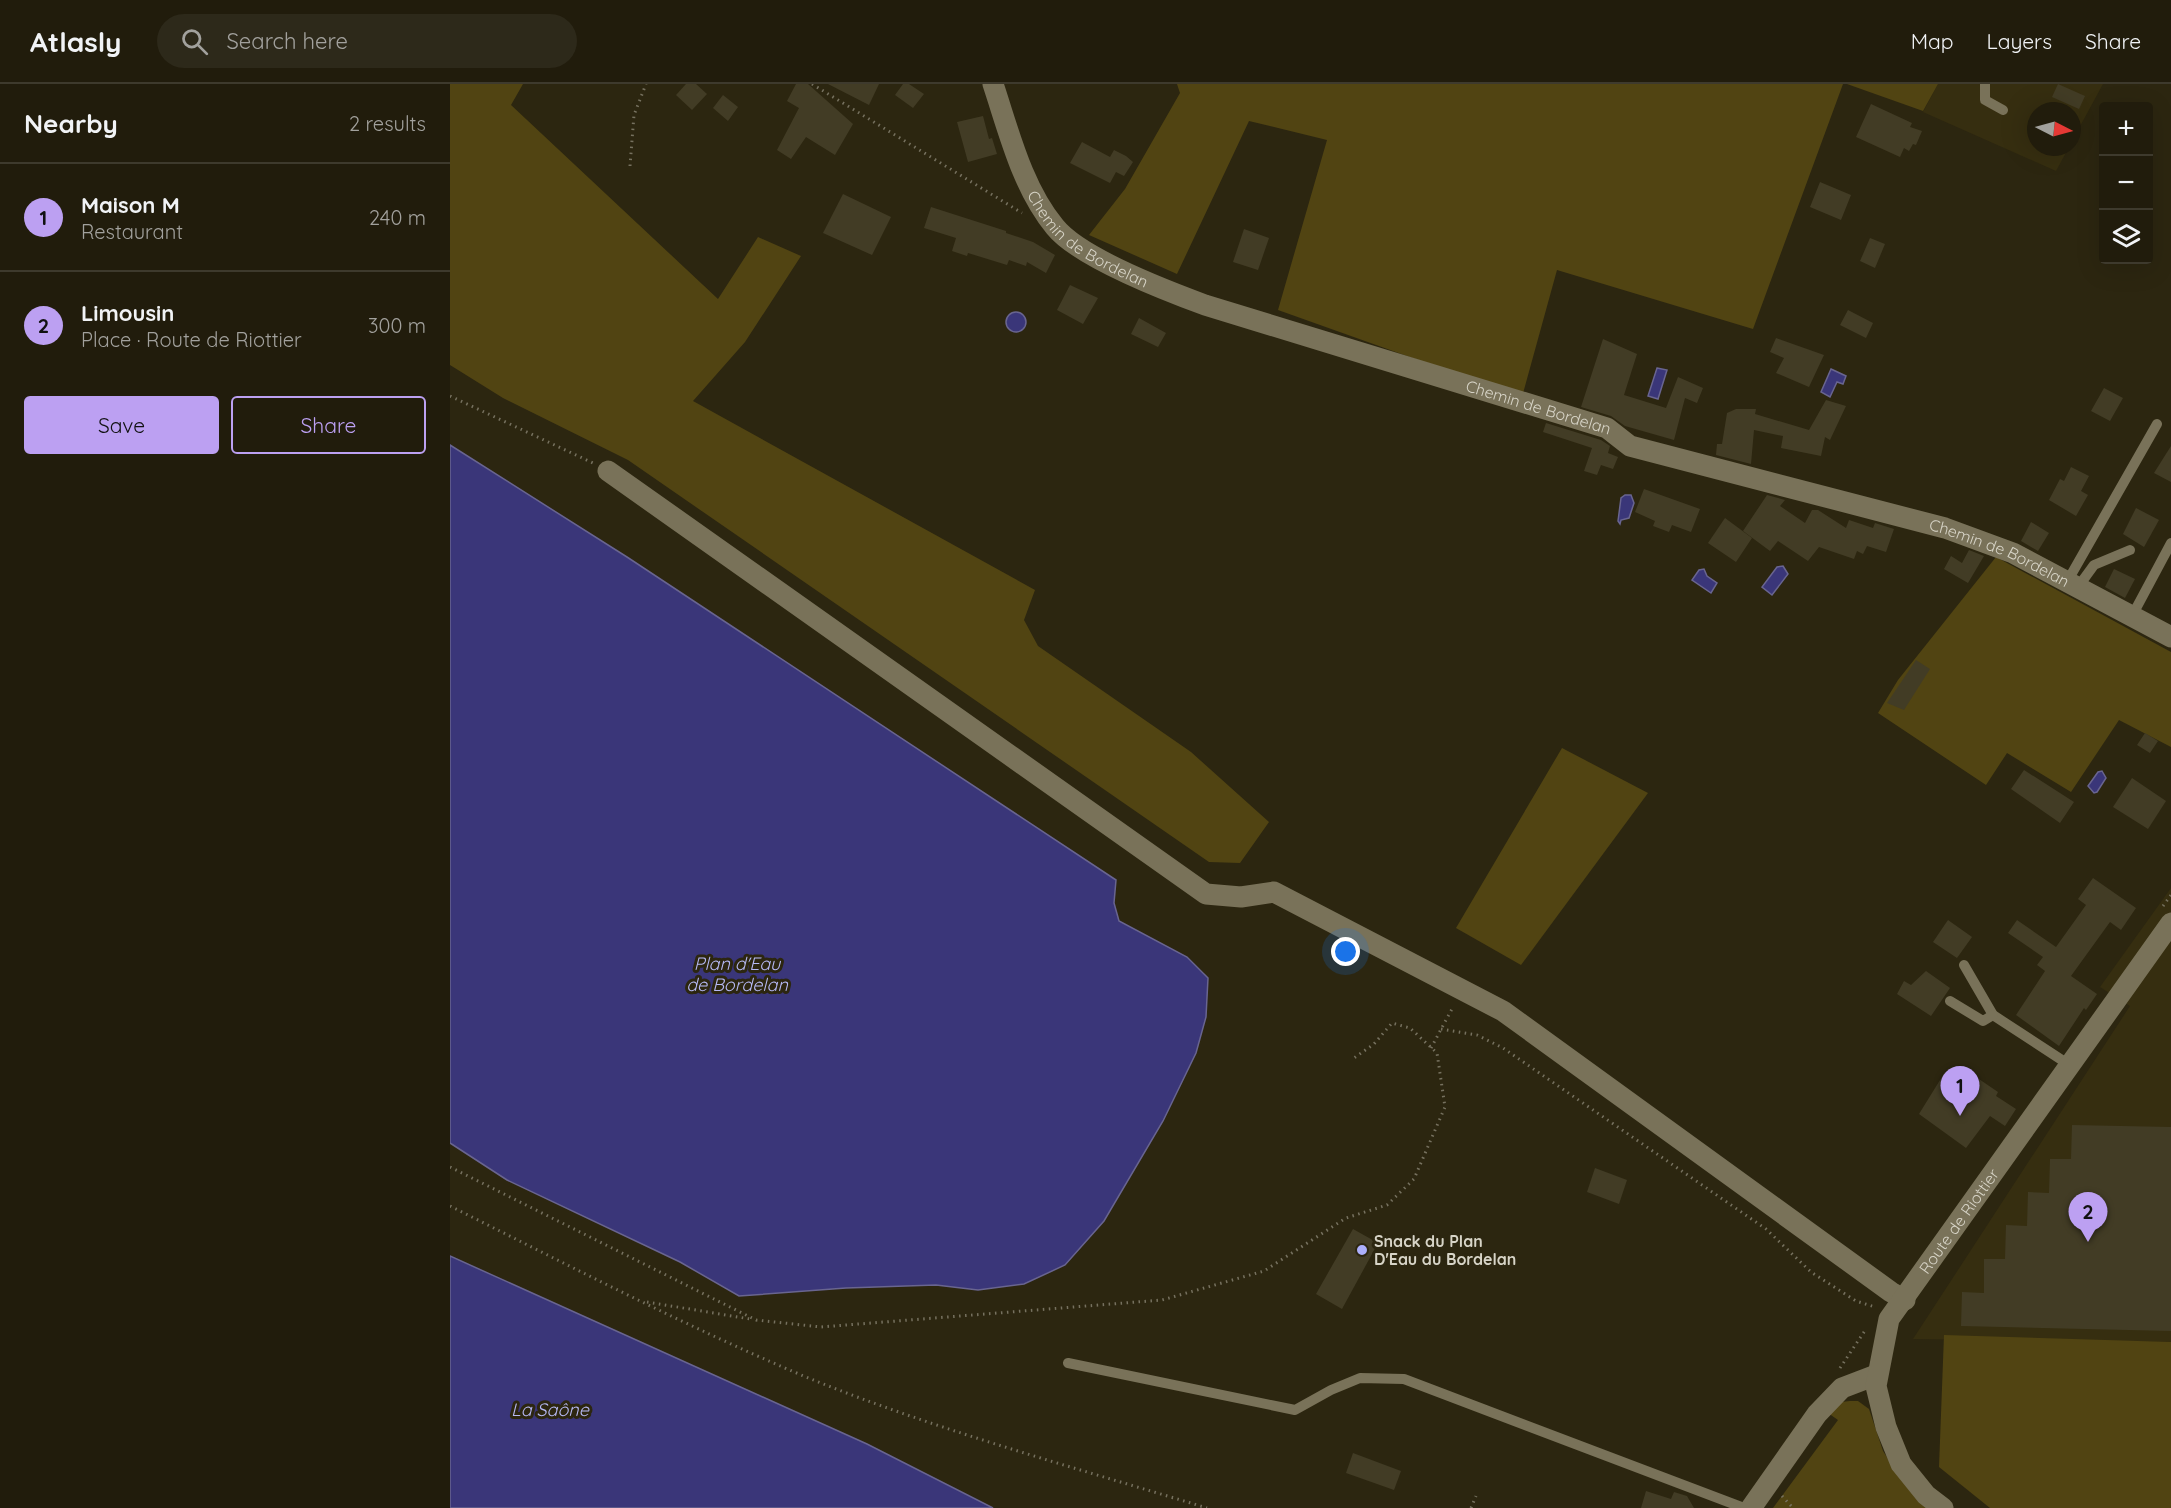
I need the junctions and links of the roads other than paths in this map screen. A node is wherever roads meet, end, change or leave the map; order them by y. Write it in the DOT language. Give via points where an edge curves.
graph roads {
  1 [pos="993,84"];
  2 [pos="1985,84"];
  3 [pos="2003,110"];
  4 [pos="2157,424"];
  5 [pos="608,471"];
  6 [pos="2171,543"];
  7 [pos="2130,550"];
  8 [pos="2073,584"];
  9 [pos="2132,616"];
  10 [pos="2169,633"];
  11 [pos="2171,924"];
  12 [pos="1964,965"];
  13 [pos="1950,1000"];
  14 [pos="1993,1015"];
  15 [pos="2070,1066"];
  16 [pos="1905,1300"];
  17 [pos="1068,1363"];
  18 [pos="1876,1375"];
  19 [pos="1744,1508"];
  20 [pos="1751,1508"];
  21 [pos="1943,1508"];
  1 -- 8 [label="street, Chemin de Bordelan" via="1031,189 1055,228 1079,248 1164,290 1607,428 1630,446 1945,528 2013,553"];
  2 -- 3 [label="lane" via="1985,100"];
  4 -- 8 [label="lane"];
  5 -- 16 [label="street" via="1206,894 1241,897 1274,892 1503,1011"];
  6 -- 9 [label="lane"];
  7 -- 8 [label="lane" via="2094,566"];
  8 -- 9 [label="street, Chemin de Bordelan"];
  9 -- 10 [label="street, Chemin de Bordelan"];
  11 -- 15 [label="street, Route de Riottier"];
  12 -- 14 [label="lane"];
  13 -- 14 [label="lane" via="1983,1021"];
  14 -- 15 [label="lane"];
  15 -- 16 [label="street, Route de Riottier"];
  16 -- 18 [label="street, Route de Riottier" via="1890,1319"];
  17 -- 19 [label="lane" via="1295,1410 1360,1378 1404,1379"];
  18 -- 20 [label="street" via="1842,1388 1817,1414"];
  18 -- 21 [label="street" via="1886,1427 1901,1464 1926,1495"];
}
